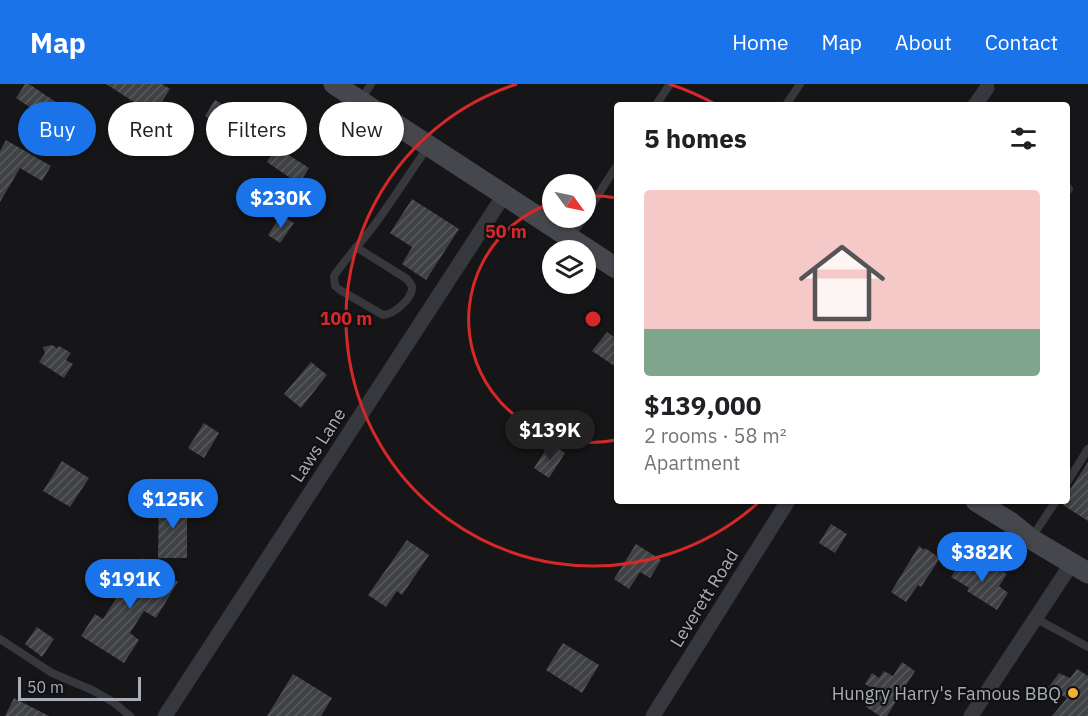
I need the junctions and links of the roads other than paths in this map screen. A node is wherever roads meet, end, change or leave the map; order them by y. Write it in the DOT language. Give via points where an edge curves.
graph roads {
  1 [pos="334,84"];
  2 [pos="670,84"];
  3 [pos="800,84"];
  4 [pos="987,88"];
  5 [pos="365,92"];
  6 [pos="658,102"];
  7 [pos="788,102"];
  8 [pos="977,102"];
  9 [pos="429,146"];
  10 [pos="614,170"];
  11 [pos="504,195"];
  12 [pos="596,198"];
  13 [pos="576,228"];
  14 [pos="570,237"];
  15 [pos="356,247"];
  16 [pos="614,267"];
  17 [pos="1088,449"];
  18 [pos="1070,478"];
  19 [pos="786,504"];
  20 [pos="981,504"];
  21 [pos="1054,504"];
  22 [pos="1031,539"];
  23 [pos="1080,568"];
  24 [pos="1035,618"];
  25 [pos="0,639"];
  26 [pos="1088,647"];
  27 [pos="130,716"];
  28 [pos="165,716"];
  29 [pos="652,716"];
  30 [pos="971,716"];
  1 -- 5 [label="main road"];
  2 -- 6 [label="lane"];
  3 -- 7 [label="lane"];
  4 -- 8 [label="street"];
  5 -- 9 [label="main road"];
  9 -- 11 [label="main road"];
  9 -- 15 [label="lane"];
  10 -- 12 [label="lane"];
  11 -- 14 [label="main road"];
  11 -- 28 [label="street, Laws Lane"];
  13 -- 14 [label="lane"];
  14 -- 16 [label="main road"];
  15 -- 15 [label="lane" via="334,276 335,286 383,315 390,315 406,299 412,285"];
  17 -- 18 [label="lane"];
  19 -- 29 [label="street, Leverett Road"];
  20 -- 22 [label="main road"];
  21 -- 22 [label="lane"];
  22 -- 23 [label="main road"];
  23 -- 24 [label="street"];
  24 -- 26 [label="lane"];
  24 -- 30 [label="street"];
  25 -- 27 [label="lane" via="52,673 113,702"];
}
